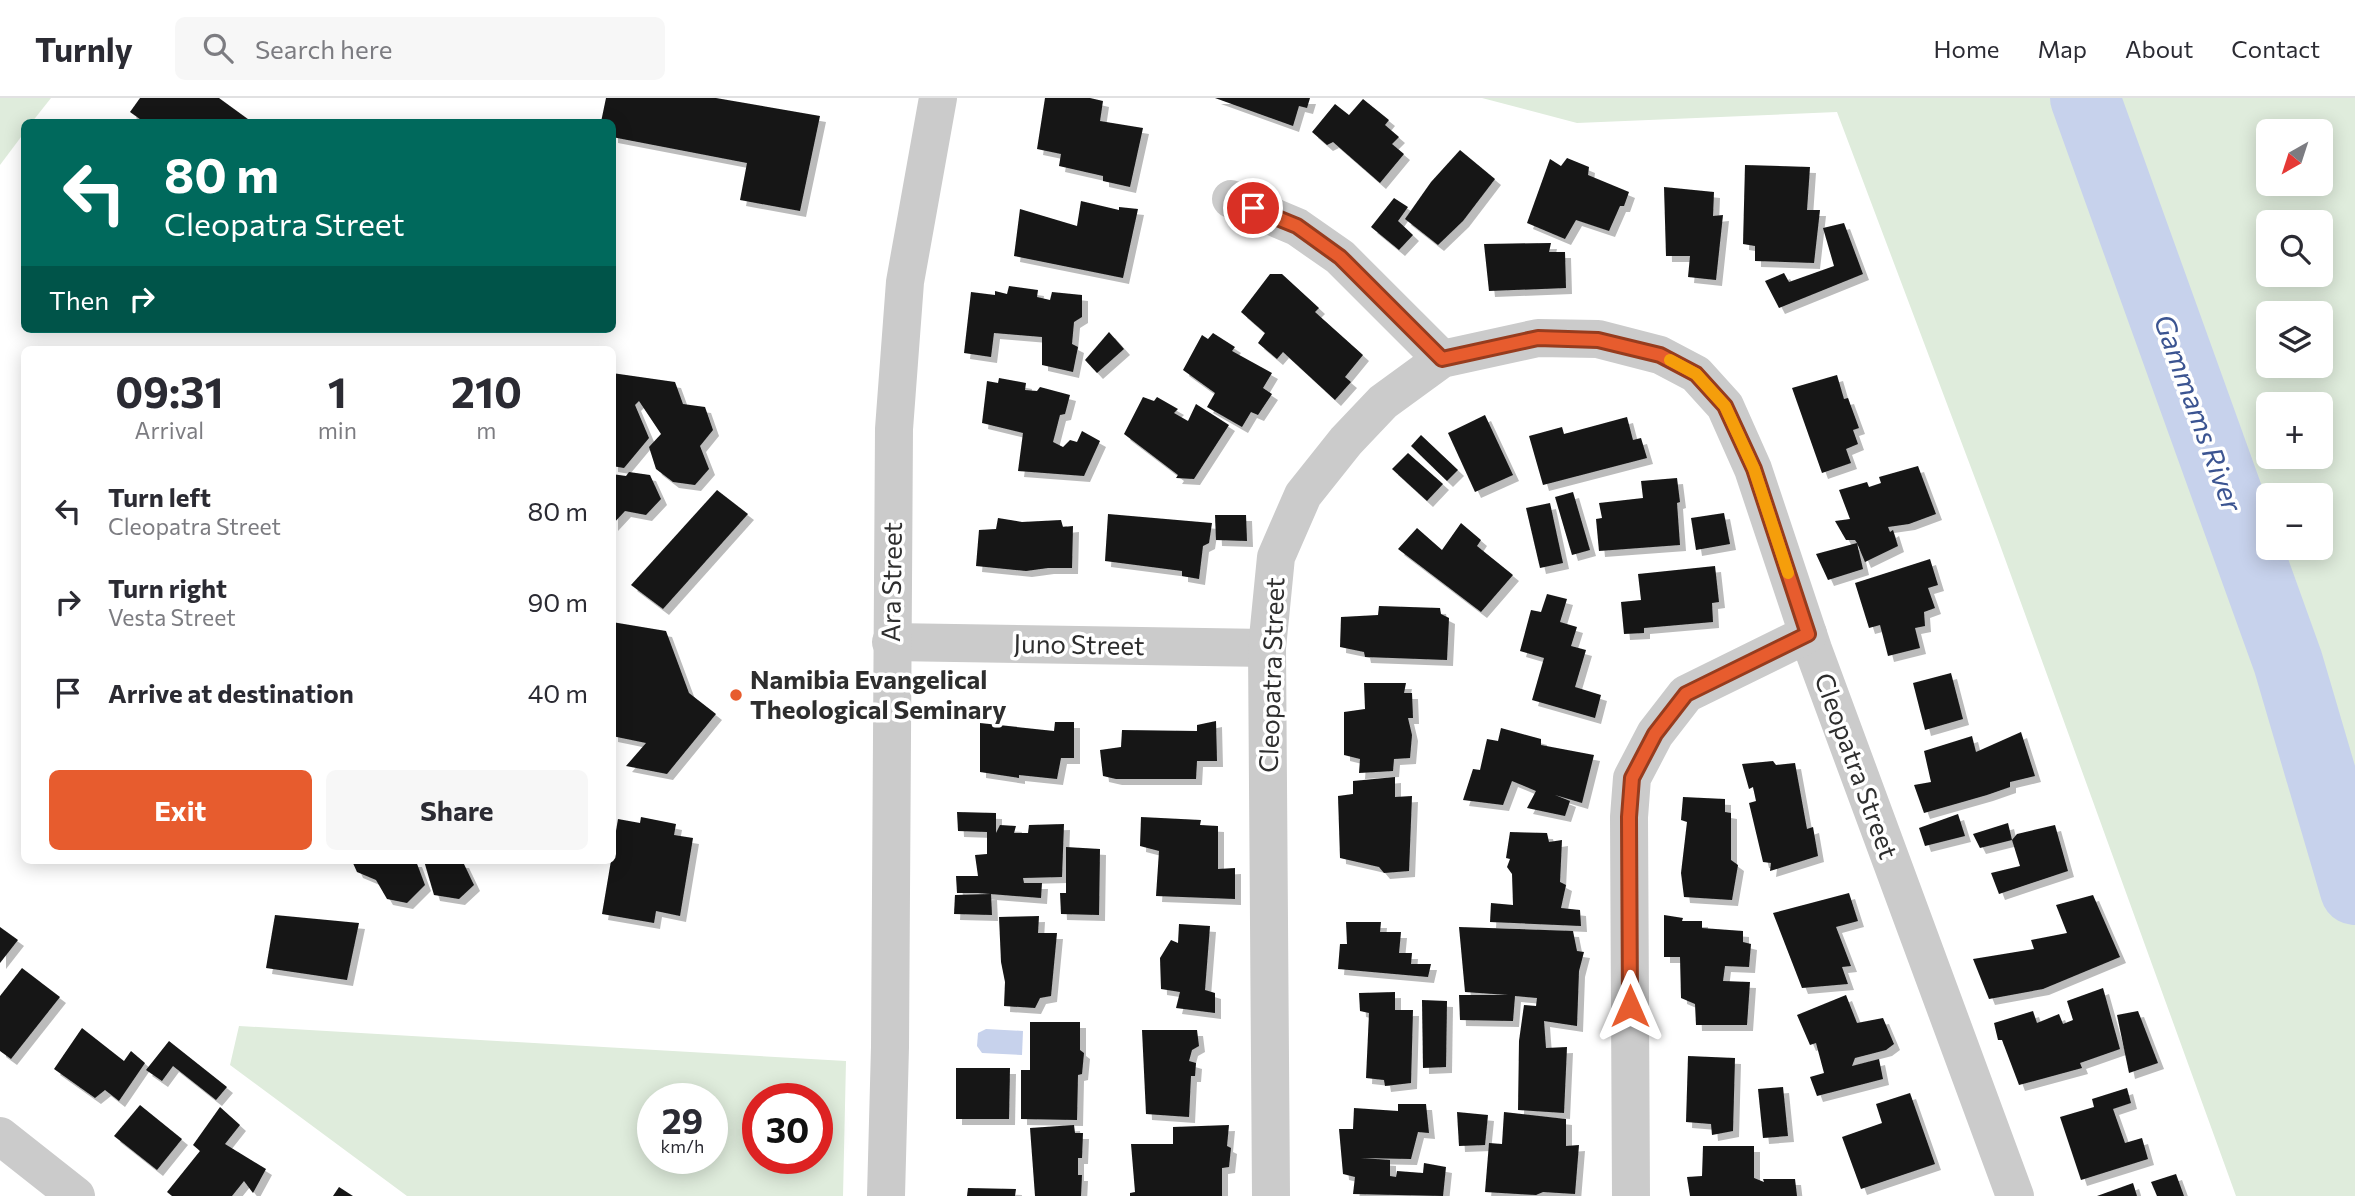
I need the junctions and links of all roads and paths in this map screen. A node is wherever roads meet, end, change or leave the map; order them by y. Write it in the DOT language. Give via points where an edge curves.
graph roads {
  1 [pos="938,98"];
  2 [pos="1231,199"];
  3 [pos="1442,359"];
  4 [pos="1808,634"];
  5 [pos="891,642"];
  6 [pos="1267,648"];
  7 [pos="0,1136"];
  8 [pos="76,1196"];
  9 [pos="886,1196"];
  10 [pos="1271,1196"];
  11 [pos="1631,1196"];
  12 [pos="2015,1196"];
  1 -- 5 [label="street, Ara Street" via="905,282 894,429"];
  2 -- 3 [label="street" via="1297,226 1340,257"];
  3 -- 4 [label="street, Cleopatra Street" via="1538,338 1598,340 1660,355 1696,374 1725,406 1754,469"];
  3 -- 6 [label="street, Cleopatra Street" via="1383,402 1303,495 1276,557"];
  4 -- 11 [label="street" via="1686,694 1655,734 1632,778"];
  4 -- 12 [label="street, Cleopatra Street"];
  5 -- 6 [label="street, Juno Street"];
  5 -- 9 [label="street, Ara Street"];
  6 -- 10 [label="street, Cleopatra Street"];
  7 -- 8 [label="street"];
}
